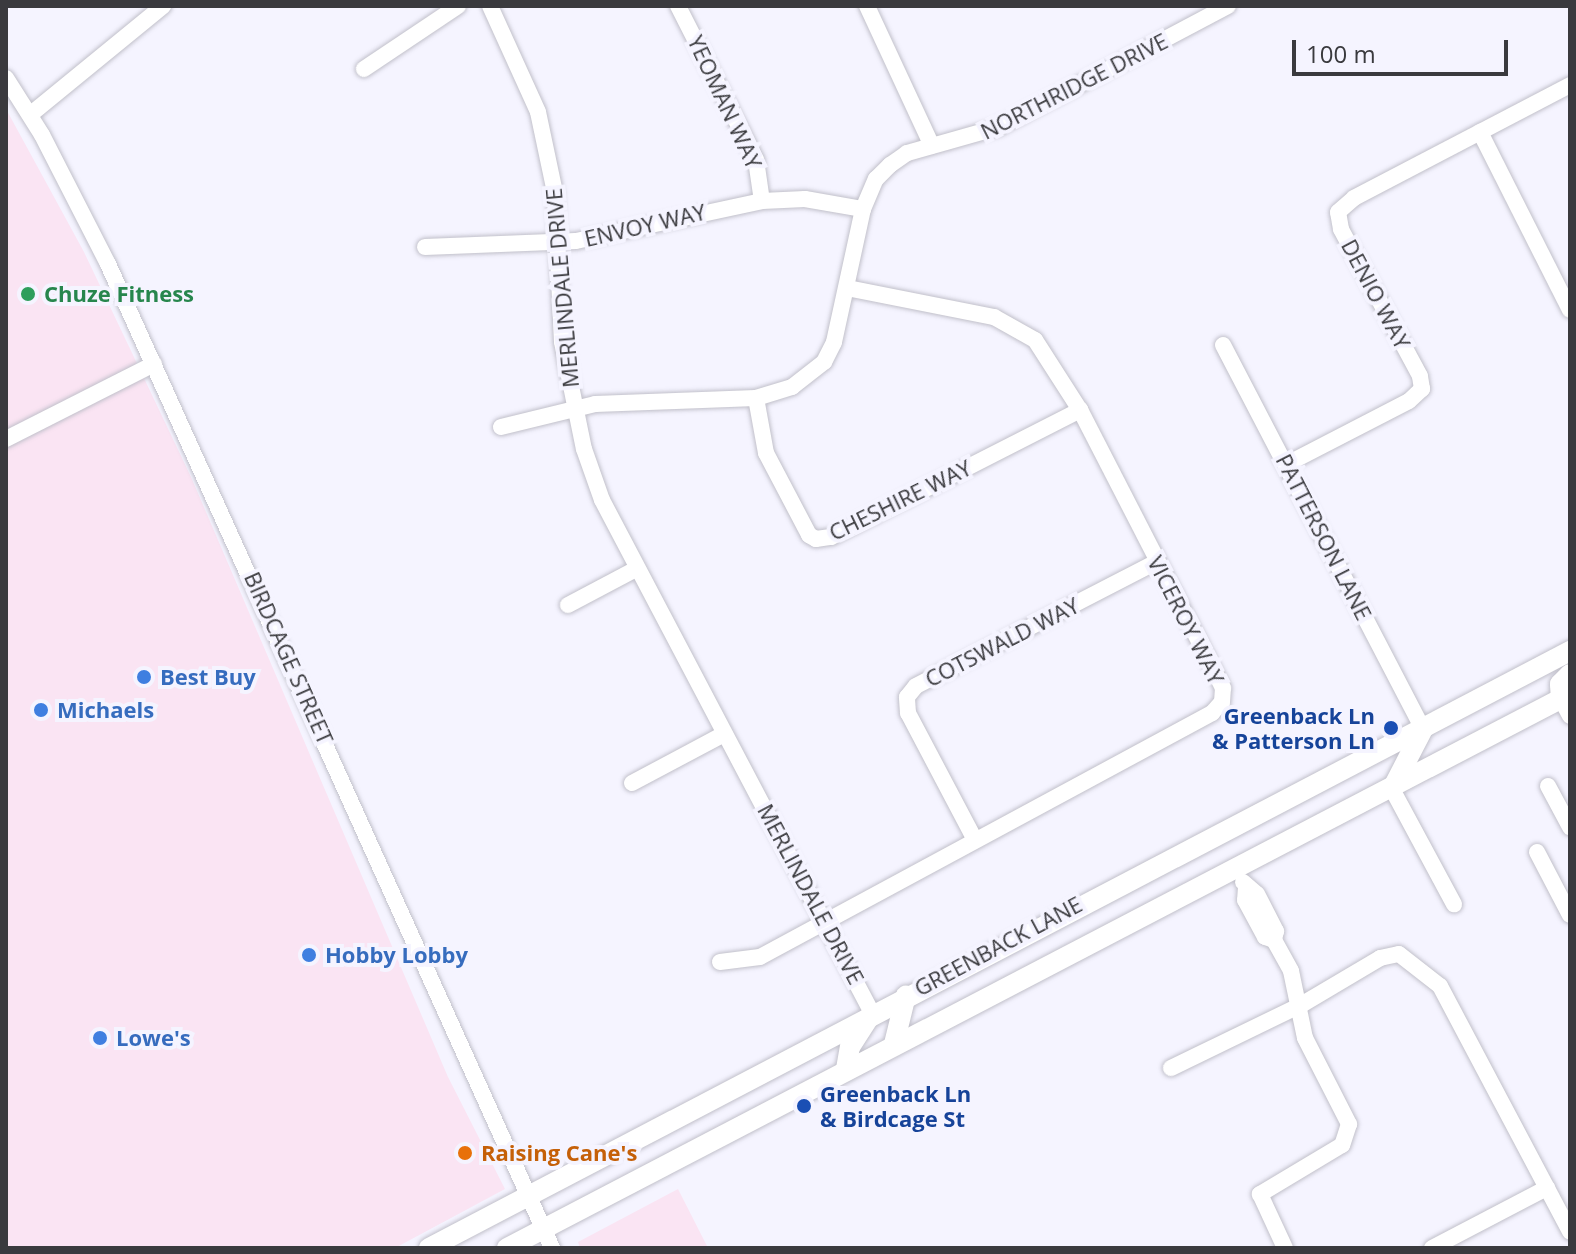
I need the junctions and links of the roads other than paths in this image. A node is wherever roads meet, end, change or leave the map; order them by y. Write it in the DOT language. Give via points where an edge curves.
graph roads {
  1 [pos="163,6"];
  2 [pos="458,6"];
  3 [pos="490,6"];
  4 [pos="678,6"];
  5 [pos="867,6"];
  6 [pos="1228,6"];
  7 [pos="364,69"];
  8 [pos="6,78"];
  9 [pos="1570,85"];
  10 [pos="31,114"];
  11 [pos="1480,132"];
  12 [pos="932,146"];
  13 [pos="762,201"];
  14 [pos="863,209"];
  15 [pos="555,243"];
  16 [pos="425,247"];
  17 [pos="847,288"];
  18 [pos="1570,310"];
  19 [pos="1223,345"];
  20 [pos="154,364"];
  21 [pos="756,398"];
  22 [pos="575,409"];
  23 [pos="1080,410"];
  24 [pos="501,427"];
  25 [pos="6,439"];
  26 [pos="1287,464"];
  27 [pos="1156,562"];
  28 [pos="636,569"];
  29 [pos="568,605"];
  30 [pos="1570,651"];
  31 [pos="1570,674"];
  32 [pos="1567,703"];
  33 [pos="1423,729"];
  34 [pos="724,734"];
  35 [pos="632,783"];
  36 [pos="1548,786"];
  37 [pos="1392,789"];
  38 [pos="1570,827"];
  39 [pos="975,840"];
  40 [pos="1537,852"];
  41 [pos="1235,867"];
  42 [pos="1454,904"];
  43 [pos="1570,915"];
  44 [pos="826,922"];
  45 [pos="720,962"];
  46 [pos="906,995"];
  47 [pos="1301,1005"];
  48 [pos="872,1013"];
  49 [pos="894,1044"];
  50 [pos="1171,1068"];
  51 [pos="846,1069"];
  52 [pos="1547,1188"];
  53 [pos="530,1194"];
  54 [pos="545,1227"];
  55 [pos="1570,1232"];
  56 [pos="429,1248"];
  57 [pos="507,1248"];
  58 [pos="552,1248"];
  59 [pos="1285,1248"];
  60 [pos="1432,1248"];
  1 -- 10 [label="street"];
  2 -- 7 [label="street"];
  3 -- 15 [label="street, MERLINDALE DRIVE" via="523,69 538,112 555,193"];
  4 -- 13 [label="street, YEOMAN WAY" via="756,160"];
  5 -- 12 [label="street"];
  6 -- 12 [label="street, NORTHRIDGE DRIVE" via="999,127"];
  8 -- 10 [label="street, BIRDCAGE STREET"];
  9 -- 11 [label="street, DENIO WAY"];
  10 -- 20 [label="street, BIRDCAGE STREET"];
  11 -- 18 [label="street"];
  11 -- 26 [label="street, DENIO WAY" via="1354,198 1338,212 1341,229 1420,376 1422,389 1409,401"];
  12 -- 14 [label="street, NORTHRIDGE DRIVE" via="890,165 876,179"];
  13 -- 14 [label="street, ENVOY WAY" via="805,199"];
  13 -- 15 [label="street, ENVOY WAY" via="636,231"];
  14 -- 17 [label="street, NORTHRIDGE DRIVE"];
  15 -- 16 [label="street, ENVOY WAY"];
  15 -- 22 [label="street, MERLINDALE DRIVE" via="562,342"];
  17 -- 21 [label="street, NORTHRIDGE DRIVE" via="824,362 792,387"];
  17 -- 23 [label="street, VICEROY WAY" via="994,317 1018,327 1053,361"];
  19 -- 26 [label="street, PATTERSON LANE"];
  20 -- 25 [label="street"];
  20 -- 53 [label="street, BIRDCAGE STREET" via="328,742 467,1068"];
  21 -- 22 [label="street, NORTHRIDGE DRIVE"];
  21 -- 23 [label="street, CHESHIRE WAY" via="766,453 809,535 816,539 831,537"];
  22 -- 24 [label="street, NORTHRIDGE DRIVE"];
  22 -- 28 [label="street, MERLINDALE DRIVE" via="602,500"];
  23 -- 27 [label="street, VICEROY WAY"];
  26 -- 33 [label="street, PATTERSON LANE"];
  27 -- 39 [label="street, VICEROY WAY" via="1223,688 1222,702 1212,713"];
  27 -- 39 [label="street, COTSWALD WAY" via="916,686 907,697 908,713"];
  28 -- 29 [label="street"];
  28 -- 34 [label="street, MERLINDALE DRIVE"];
  30 -- 33 [label="main road, GREENBACK LANE"];
  31 -- 32 [label="main road" via="1560,684"];
  32 -- 37 [label="main road, GREENBACK LANE"];
  33 -- 37 [label="main road"];
  33 -- 46 [label="main road, GREENBACK LANE"];
  34 -- 35 [label="street"];
  34 -- 44 [label="street, MERLINDALE DRIVE"];
  36 -- 38 [label="street"];
  37 -- 41 [label="main road, GREENBACK LANE"];
  37 -- 42 [label="street"];
  39 -- 44 [label="street, VICEROY WAY"];
  40 -- 43 [label="street"];
  41 -- 47 [label="street" via="1276,931 1274,940"];
  41 -- 49 [label="main road, GREENBACK LANE"];
  44 -- 45 [label="street, VICEROY WAY" via="760,957"];
  44 -- 48 [label="street, MERLINDALE DRIVE"];
  46 -- 48 [label="main road, GREENBACK LANE"];
  46 -- 49 [label="main road"];
  47 -- 50 [label="street"];
  47 -- 52 [label="street" via="1380,958 1399,954 1440,986"];
  47 -- 59 [label="street" via="1299,1022 1305,1038 1349,1124 1342,1145 1260,1194"];
  48 -- 51 [label="main road" via="850,1047"];
  48 -- 53 [label="main road, GREENBACK LANE"];
  49 -- 51 [label="main road, GREENBACK LANE"];
  51 -- 54 [label="main road, GREENBACK LANE"];
  52 -- 55 [label="street"];
  52 -- 60 [label="street"];
  53 -- 54 [label="street, BIRDCAGE STREET"];
  53 -- 56 [label="main road, GREENBACK LANE"];
  54 -- 57 [label="main road, GREENBACK LANE"];
  54 -- 58 [label="street, BIRDCAGE STREET"];
}
